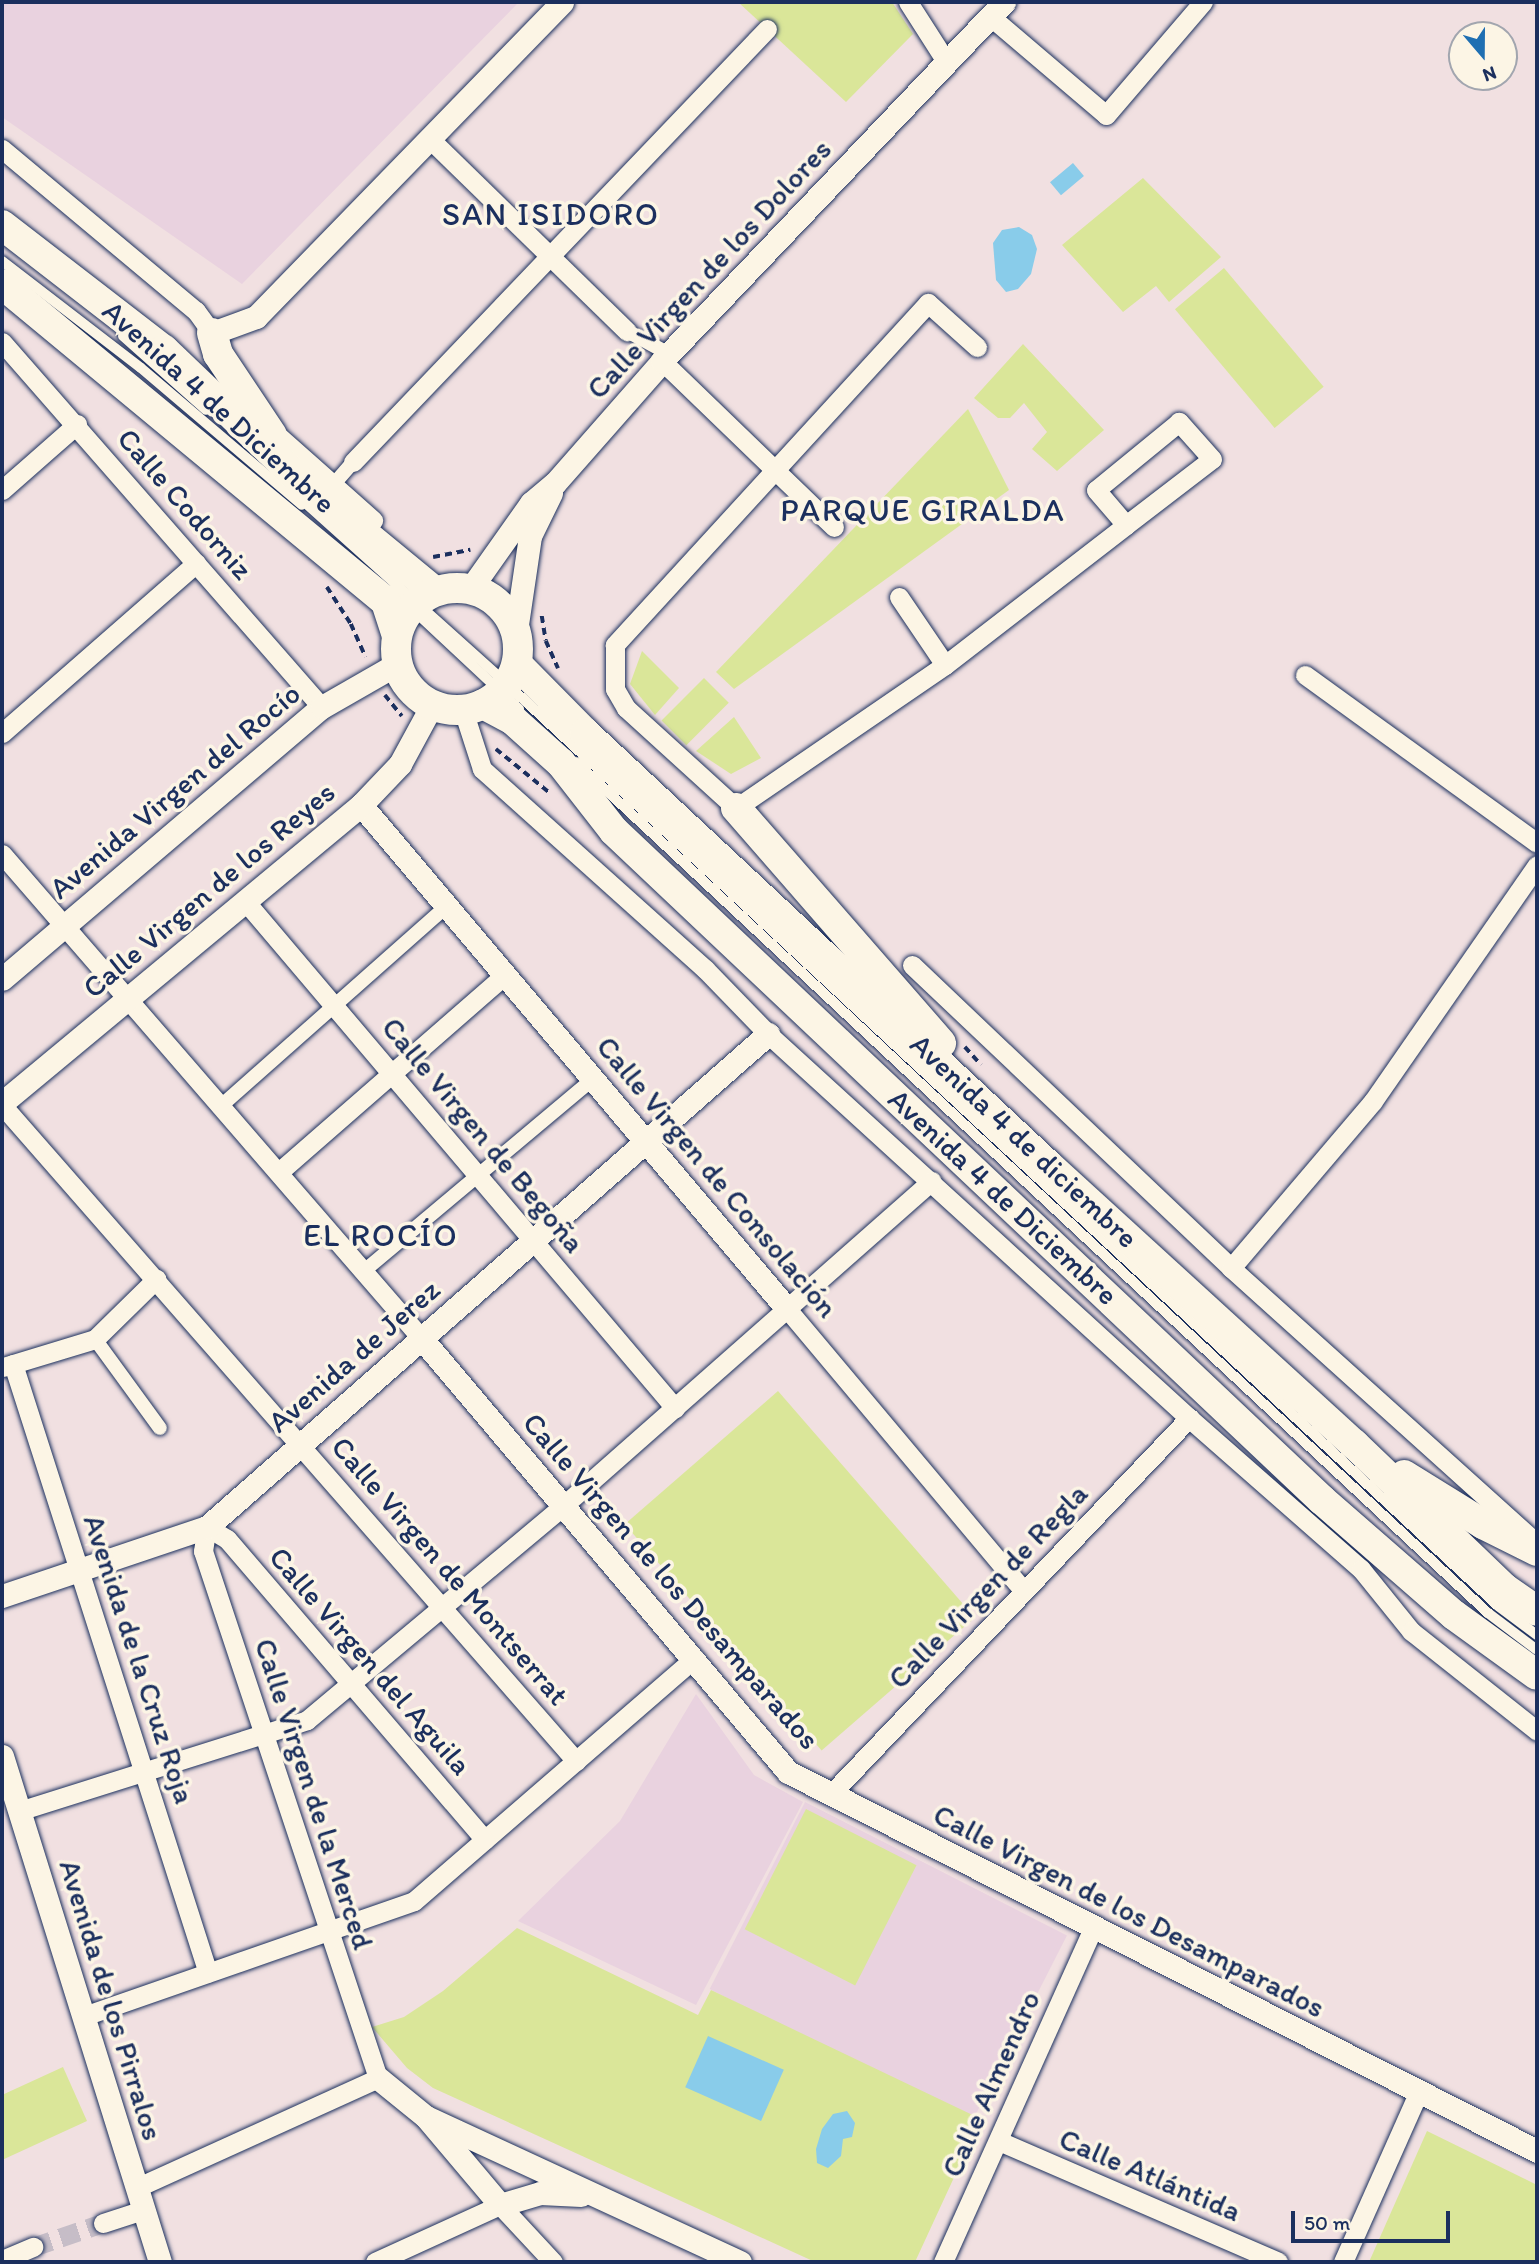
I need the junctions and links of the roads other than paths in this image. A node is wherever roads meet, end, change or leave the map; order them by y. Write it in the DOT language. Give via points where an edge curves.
graph roads {
  1 [pos="562,2"];
  2 [pos="908,2"];
  3 [pos="1203,2"];
  4 [pos="998,9"];
  5 [pos="767,29"];
  6 [pos="947,63"];
  7 [pos="431,140"];
  8 [pos="2,149"];
  9 [pos="2,225"];
  10 [pos="2,240"];
  11 [pos="550,257"];
  12 [pos="2,261"];
  13 [pos="2,284"];
  14 [pos="102,318"];
  15 [pos="111,326"];
  16 [pos="627,331"];
  17 [pos="212,333"];
  18 [pos="2,342"];
  19 [pos="977,347"];
  20 [pos="666,357"];
  21 [pos="77,424"];
  22 [pos="354,462"];
  23 [pos="774,469"];
  24 [pos="555,484"];
  25 [pos="319,488"];
  26 [pos="2,490"];
  27 [pos="373,520"];
  28 [pos="1126,525"];
  29 [pos="834,527"];
  30 [pos="196,564"];
  31 [pos="471,588"];
  32 [pos="899,597"];
  33 [pos="416,611"];
  34 [pos="516,631"];
  35 [pos="397,664"];
  36 [pos="944,665"];
  37 [pos="1305,675"];
  38 [pos="494,691"];
  39 [pos="432,705"];
  40 [pos="323,707"];
  41 [pos="2,733"];
  42 [pos="360,805"];
  43 [pos="736,808"];
  44 [pos="1537,843"];
  45 [pos="2,854"];
  46 [pos="1537,865"];
  47 [pos="244,901"];
  48 [pos="447,906"];
  49 [pos="64,926"];
  50 [pos="912,965"];
  51 [pos="505,975"];
  52 [pos="2,979"];
  53 [pos="129,998"];
  54 [pos="335,1008"];
  55 [pos="768,1034"];
  56 [pos="391,1074"];
  57 [pos="593,1079"];
  58 [pos="2,1104"];
  59 [pos="222,1105"];
  60 [pos="646,1142"];
  61 [pos="1047,1164"];
  62 [pos="279,1171"];
  63 [pos="477,1174"];
  64 [pos="932,1181"];
  65 [pos="533,1241"];
  66 [pos="1231,1268"];
  67 [pos="364,1271"];
  68 [pos="156,1279"];
  69 [pos="788,1310"];
  70 [pos="95,1339"];
  71 [pos="422,1339"];
  72 [pos="8,1365"];
  73 [pos="675,1408"];
  74 [pos="1189,1418"];
  75 [pos="160,1428"];
  76 [pos="1351,1441"];
  77 [pos="301,1444"];
  78 [pos="564,1505"];
  79 [pos="207,1527"];
  80 [pos="1537,1544"];
  81 [pos="1537,1551"];
  82 [pos="79,1570"];
  83 [pos="1024,1591"];
  84 [pos="2,1596"];
  85 [pos="442,1609"];
  86 [pos="1537,1611"];
  87 [pos="1537,1635"];
  88 [pos="1537,1650"];
  89 [pos="695,1658"];
  90 [pos="1537,1675"];
  91 [pos="351,1686"];
  92 [pos="1537,1731"];
  93 [pos="261,1734"];
  94 [pos="2,1756"];
  95 [pos="576,1761"];
  96 [pos="144,1772"];
  97 [pos="830,1795"];
  98 [pos="19,1811"];
  99 [pos="485,1840"];
  100 [pos="1093,1929"];
  101 [pos="327,1931"];
  102 [pos="208,1973"];
  103 [pos="84,2016"];
  104 [pos="378,2078"];
  105 [pos="1419,2091"];
  106 [pos="426,2117"];
  107 [pos="999,2141"];
  108 [pos="1537,2151"];
  109 [pos="530,2164"];
  110 [pos="136,2188"];
  111 [pos="527,2196"];
  112 [pos="598,2198"];
  113 [pos="500,2205"];
  114 [pos="144,2210"];
  115 [pos="103,2223"];
  116 [pos="33,2247"];
  117 [pos="2,2260"];
  118 [pos="160,2262"];
  119 [pos="375,2262"];
  120 [pos="553,2262"];
  121 [pos="740,2262"];
  122 [pos="943,2262"];
  123 [pos="1278,2262"];
  124 [pos="1343,2262"];
  1 -- 7 [label="street"];
  2 -- 6 [label="street"];
  3 -- 4 [label="street" via="1106,115"];
  4 -- 6 [label="street, Calle Virgen de los Dolores"];
  5 -- 11 [label="street"];
  6 -- 20 [label="street, Calle Virgen de los Dolores"];
  7 -- 11 [label="street"];
  7 -- 17 [label="street" via="256,317"];
  8 -- 17 [label="street" via="196,311"];
  9 -- 25 [label="main road, Avenida 4 de Diciembre" via="164,350"];
  10 -- 14 [label="lane"];
  11 -- 16 [label="street"];
  11 -- 22 [label="street"];
  12 -- 33 [label="lane" via="264,471"];
  13 -- 33 [label="main road, Avenida 4 de Diciembre" via="386,602"];
  15 -- 33 [label="lane"];
  16 -- 20 [label="street"];
  17 -- 25 [label="main road" via="218,354 265,424"];
  18 -- 21 [label="street, Calle Codorniz"];
  19 -- 23 [label="street" via="928,303"];
  20 -- 23 [label="street"];
  20 -- 24 [label="street, Calle Virgen de los Dolores"];
  21 -- 26 [label="street"];
  21 -- 30 [label="street, Calle Codorniz"];
  22 -- 25 [label="street"];
  23 -- 29 [label="street"];
  23 -- 43 [label="street" via="615,645 615,689 626,708"];
  24 -- 31 [label="street, Calle Virgen de los Dolores" via="514,523"];
  24 -- 34 [label="street" via="530,536"];
  25 -- 27 [label="street"];
  25 -- 33 [label="main road, Avenida 4 de Diciembre"];
  28 -- 28 [label="street" via="1212,459 1180,422 1096,490"];
  28 -- 36 [label="street"];
  30 -- 40 [label="street, Calle Codorniz"];
  30 -- 41 [label="street"];
  31 -- 33 [label="main road"];
  31 -- 34 [label="main road" via="499,603"];
  32 -- 36 [label="street"];
  33 -- 35 [label="main road"];
  33 -- 38 [label="lane"];
  34 -- 38 [label="main road"];
  35 -- 39 [label="main road" via="416,695"];
  35 -- 40 [label="street, Avenida Virgen del Rocío" via="340,693"];
  36 -- 43 [label="street"];
  37 -- 44 [label="street"];
  38 -- 39 [label="main road, Avenida 4 de Diciembre"];
  38 -- 55 [label="street" via="482,769 705,969"];
  38 -- 61 [label="main road, Avenida 4 de diciembre" via="585,733"];
  38 -- 87 [label="lane" via="1498,1606"];
  38 -- 88 [label="lane" via="1489,1613"];
  38 -- 90 [label="main road, Avenida 4 de Diciembre" via="513,720 586,790 614,831 1322,1500 1454,1615"];
  39 -- 42 [label="street, Calle Virgen de los Reyes" via="400,764"];
  40 -- 49 [label="street, Avenida Virgen del Rocío"];
  42 -- 47 [label="street, Calle Virgen de los Reyes"];
  42 -- 48 [label="street, Calle Virgen de Consolación"];
  43 -- 61 [label="main road"];
  45 -- 49 [label="street, Calle Virgen de los Desamparados"];
  46 -- 66 [label="street" via="1373,1101"];
  47 -- 53 [label="street, Calle Virgen de los Reyes"];
  47 -- 54 [label="street, Calle Virgen de Begoña"];
  48 -- 51 [label="street, Calle Virgen de Consolación"];
  48 -- 54 [label="street"];
  49 -- 52 [label="street, Avenida Virgen del Rocío"];
  49 -- 53 [label="street, Calle Virgen de los Desamparados"];
  50 -- 66 [label="street"];
  51 -- 56 [label="street"];
  51 -- 57 [label="street, Calle Virgen de Consolación"];
  53 -- 58 [label="street, Calle Virgen de los Reyes"];
  53 -- 59 [label="street, Calle Virgen de los Desamparados"];
  54 -- 56 [label="street, Calle Virgen de Begoña"];
  54 -- 59 [label="street"];
  55 -- 60 [label="street, Avenida de Jerez"];
  55 -- 64 [label="street"];
  56 -- 62 [label="street"];
  56 -- 63 [label="street, Calle Virgen de Begoña"];
  57 -- 60 [label="street, Calle Virgen de Consolación"];
  57 -- 63 [label="street"];
  58 -- 68 [label="street, Calle Virgen de Montserrat"];
  59 -- 62 [label="street, Calle Virgen de los Desamparados"];
  60 -- 65 [label="street, Avenida de Jerez"];
  60 -- 69 [label="street, Calle Virgen de Consolación"];
  61 -- 76 [label="main road, Avenida 4 de diciembre"];
  62 -- 67 [label="street, Calle Virgen de los Desamparados"];
  63 -- 65 [label="street, Calle Virgen de Begoña"];
  63 -- 67 [label="street"];
  64 -- 69 [label="street"];
  64 -- 74 [label="street"];
  65 -- 71 [label="street, Avenida de Jerez"];
  65 -- 73 [label="street, Calle Virgen de Begoña"];
  66 -- 80 [label="street"];
  67 -- 71 [label="street, Calle Virgen de los Desamparados"];
  68 -- 70 [label="street"];
  68 -- 77 [label="street, Calle Virgen de Montserrat"];
  69 -- 73 [label="street"];
  69 -- 83 [label="street, Calle Virgen de Consolación"];
  70 -- 72 [label="street"];
  70 -- 75 [label="street"];
  71 -- 77 [label="street, Avenida de Jerez"];
  71 -- 78 [label="street, Calle Virgen de los Desamparados"];
  72 -- 82 [label="street, Avenida de la Cruz Roja"];
  73 -- 78 [label="street"];
  74 -- 83 [label="street, Calle Virgen de Regla"];
  74 -- 92 [label="street" via="1361,1569 1411,1631"];
  76 -- 81 [label="main road" via="1483,1524"];
  76 -- 86 [label="main road, Avenida 4 de diciembre" via="1504,1588"];
  77 -- 79 [label="street, Avenida de Jerez"];
  77 -- 85 [label="street, Calle Virgen de Montserrat"];
  78 -- 85 [label="street"];
  78 -- 89 [label="street, Calle Virgen de los Desamparados"];
  79 -- 82 [label="street, Avenida de Jerez"];
  79 -- 91 [label="street, Calle Virgen del Aguila" via="227,1539"];
  79 -- 93 [label="street, Calle Virgen de la Merced" via="203,1551"];
  82 -- 84 [label="street, Avenida de Jerez"];
  82 -- 96 [label="street, Avenida de la Cruz Roja"];
  83 -- 97 [label="street, Calle Virgen de Regla"];
  85 -- 91 [label="street"];
  85 -- 95 [label="street, Calle Virgen de Montserrat"];
  89 -- 95 [label="street"];
  89 -- 97 [label="street, Calle Virgen de los Desamparados" via="788,1772"];
  91 -- 93 [label="street" via="307,1720"];
  91 -- 99 [label="street, Calle Virgen del Aguila"];
  93 -- 96 [label="street"];
  93 -- 101 [label="street, Calle Virgen de la Merced"];
  94 -- 98 [label="street, Avenida de los Pirralos"];
  95 -- 99 [label="street"];
  96 -- 98 [label="street"];
  96 -- 102 [label="street, Avenida de la Cruz Roja"];
  97 -- 100 [label="street, Calle Virgen de los Desamparados"];
  98 -- 103 [label="street, Avenida de los Pirralos"];
  99 -- 101 [label="street" via="414,1901"];
  100 -- 105 [label="street, Calle Virgen de los Desamparados"];
  100 -- 107 [label="street, Calle Almendro"];
  101 -- 102 [label="street"];
  101 -- 104 [label="street, Calle Virgen de la Merced"];
  102 -- 103 [label="street"];
  103 -- 110 [label="street, Avenida de los Pirralos"];
  104 -- 106 [label="street"];
  104 -- 110 [label="street"];
  105 -- 108 [label="street, Calle Virgen de los Desamparados"];
  105 -- 124 [label="street"];
  106 -- 109 [label="street"];
  106 -- 113 [label="street"];
  107 -- 122 [label="street, Calle Almendro"];
  107 -- 123 [label="street, Calle Atlántida"];
  109 -- 111 [label="street" via="536,2178"];
  109 -- 112 [label="street"];
  110 -- 114 [label="street, Avenida de los Pirralos"];
  111 -- 112 [label="street" via="556,2192"];
  111 -- 113 [label="street"];
  112 -- 121 [label="street"];
  113 -- 119 [label="street"];
  113 -- 120 [label="street"];
  114 -- 115 [label="street"];
  114 -- 118 [label="street, Avenida de los Pirralos"];
  116 -- 117 [label="street"];
}
